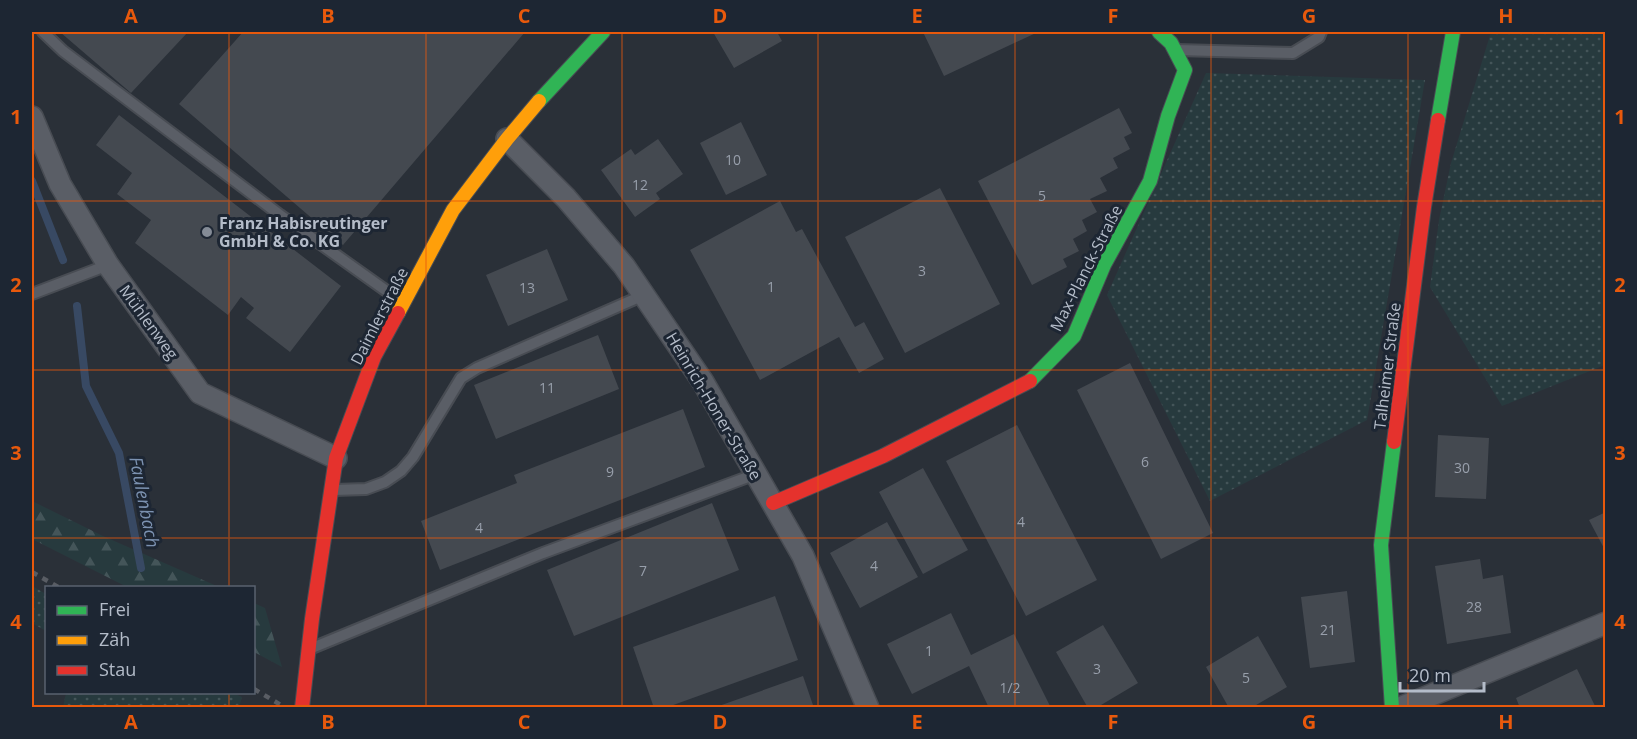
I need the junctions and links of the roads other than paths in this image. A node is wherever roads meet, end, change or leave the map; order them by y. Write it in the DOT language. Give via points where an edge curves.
graph roads {
  1 [pos="43,32"];
  2 [pos="603,32"];
  3 [pos="1159,32"];
  4 [pos="1321,32"];
  5 [pos="1453,32"];
  6 [pos="1174,50"];
  7 [pos="32,117"];
  8 [pos="507,139"];
  9 [pos="108,265"];
  10 [pos="32,294"];
  11 [pos="644,295"];
  12 [pos="403,303"];
  13 [pos="336,458"];
  14 [pos="756,474"];
  15 [pos="331,490"];
  16 [pos="773,503"];
  17 [pos="1605,623"];
  18 [pos="308,649"];
  19 [pos="302,708"];
  20 [pos="868,708"];
  21 [pos="1392,708"];
  22 [pos="1400,708"];
  1 -- 12 [label="lane" via="63,51"];
  2 -- 8 [label="street, Daimlerstraße"];
  3 -- 6 [label="street, Max-Planck-Straße"];
  4 -- 6 [label="lane" via="1293,53"];
  5 -- 21 [label="street, Talheimer Straße" via="1424,207 1381,545"];
  6 -- 16 [label="street, Max-Planck-Straße" via="1185,70 1150,181 1104,266 1074,336 1030,381 883,456"];
  7 -- 9 [label="street, Mühlenweg" via="60,184"];
  8 -- 11 [label="street, Heinrich-Honer-Straße" via="566,198"];
  8 -- 12 [label="street, Daimlerstraße" via="453,210"];
  9 -- 10 [label="lane"];
  9 -- 13 [label="street, Mühlenweg" via="200,393"];
  11 -- 14 [label="street, Heinrich-Honer-Straße" via="703,382"];
  11 -- 15 [label="lane" via="477,368 461,378 413,458 401,471 366,489"];
  12 -- 13 [label="street, Daimlerstraße" via="374,357"];
  13 -- 15 [label="street, Daimlerstraße"];
  14 -- 16 [label="street, Heinrich-Honer-Straße"];
  14 -- 18 [label="lane" via="543,553"];
  15 -- 18 [label="street, Daimlerstraße"];
  16 -- 20 [label="street, Heinrich-Honer-Straße" via="803,556"];
  17 -- 22 [label="street"];
  18 -- 19 [label="street, Daimlerstraße"];
}
